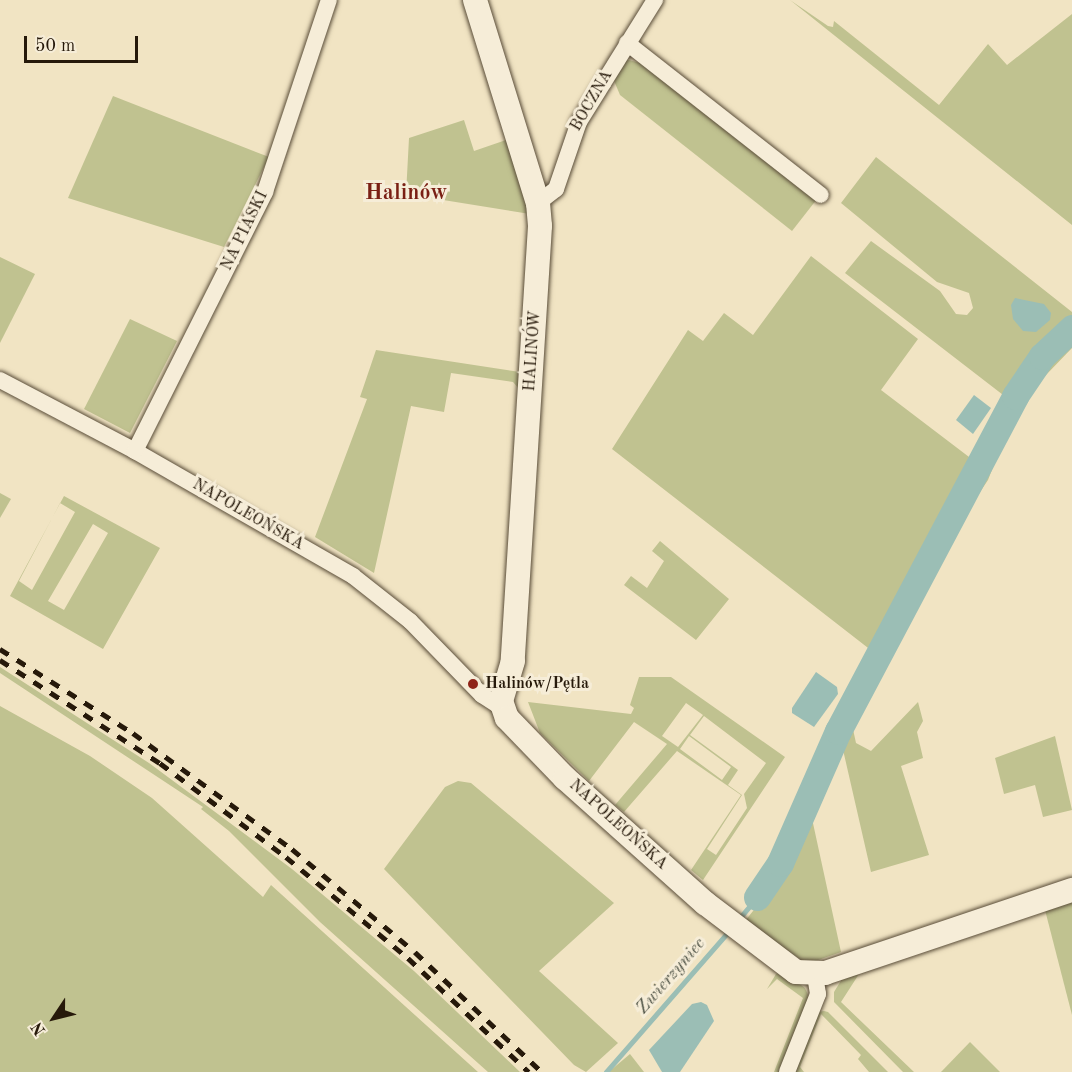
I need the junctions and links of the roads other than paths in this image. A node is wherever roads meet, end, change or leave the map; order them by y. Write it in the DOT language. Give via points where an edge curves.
graph roads {
  1 [pos="329,0"];
  2 [pos="475,0"];
  3 [pos="655,0"];
  4 [pos="627,43"];
  5 [pos="820,195"];
  6 [pos="538,203"];
  7 [pos="0,380"];
  8 [pos="135,451"];
  9 [pos="503,697"];
  10 [pos="1072,890"];
  11 [pos="816,985"];
  12 [pos="787,1072"];
  1 -- 8 [label="street, NA PIASKI" via="265,192"];
  2 -- 6 [label="street, HALINÓW"];
  3 -- 4 [label="street, BOCZNA"];
  4 -- 5 [label="street"];
  4 -- 6 [label="street, BOCZNA" via="579,122 556,189"];
  6 -- 9 [label="street, HALINÓW" via="538,281 513,661"];
  7 -- 8 [label="street, NAPOLEOŃSKA"];
  8 -- 9 [label="street, NAPOLEOŃSKA" via="353,576 410,621 473,684"];
  9 -- 11 [label="street, NAPOLEOŃSKA" via="565,778 745,937"];
  10 -- 11 [label="street"];
  11 -- 12 [label="street"];
}
